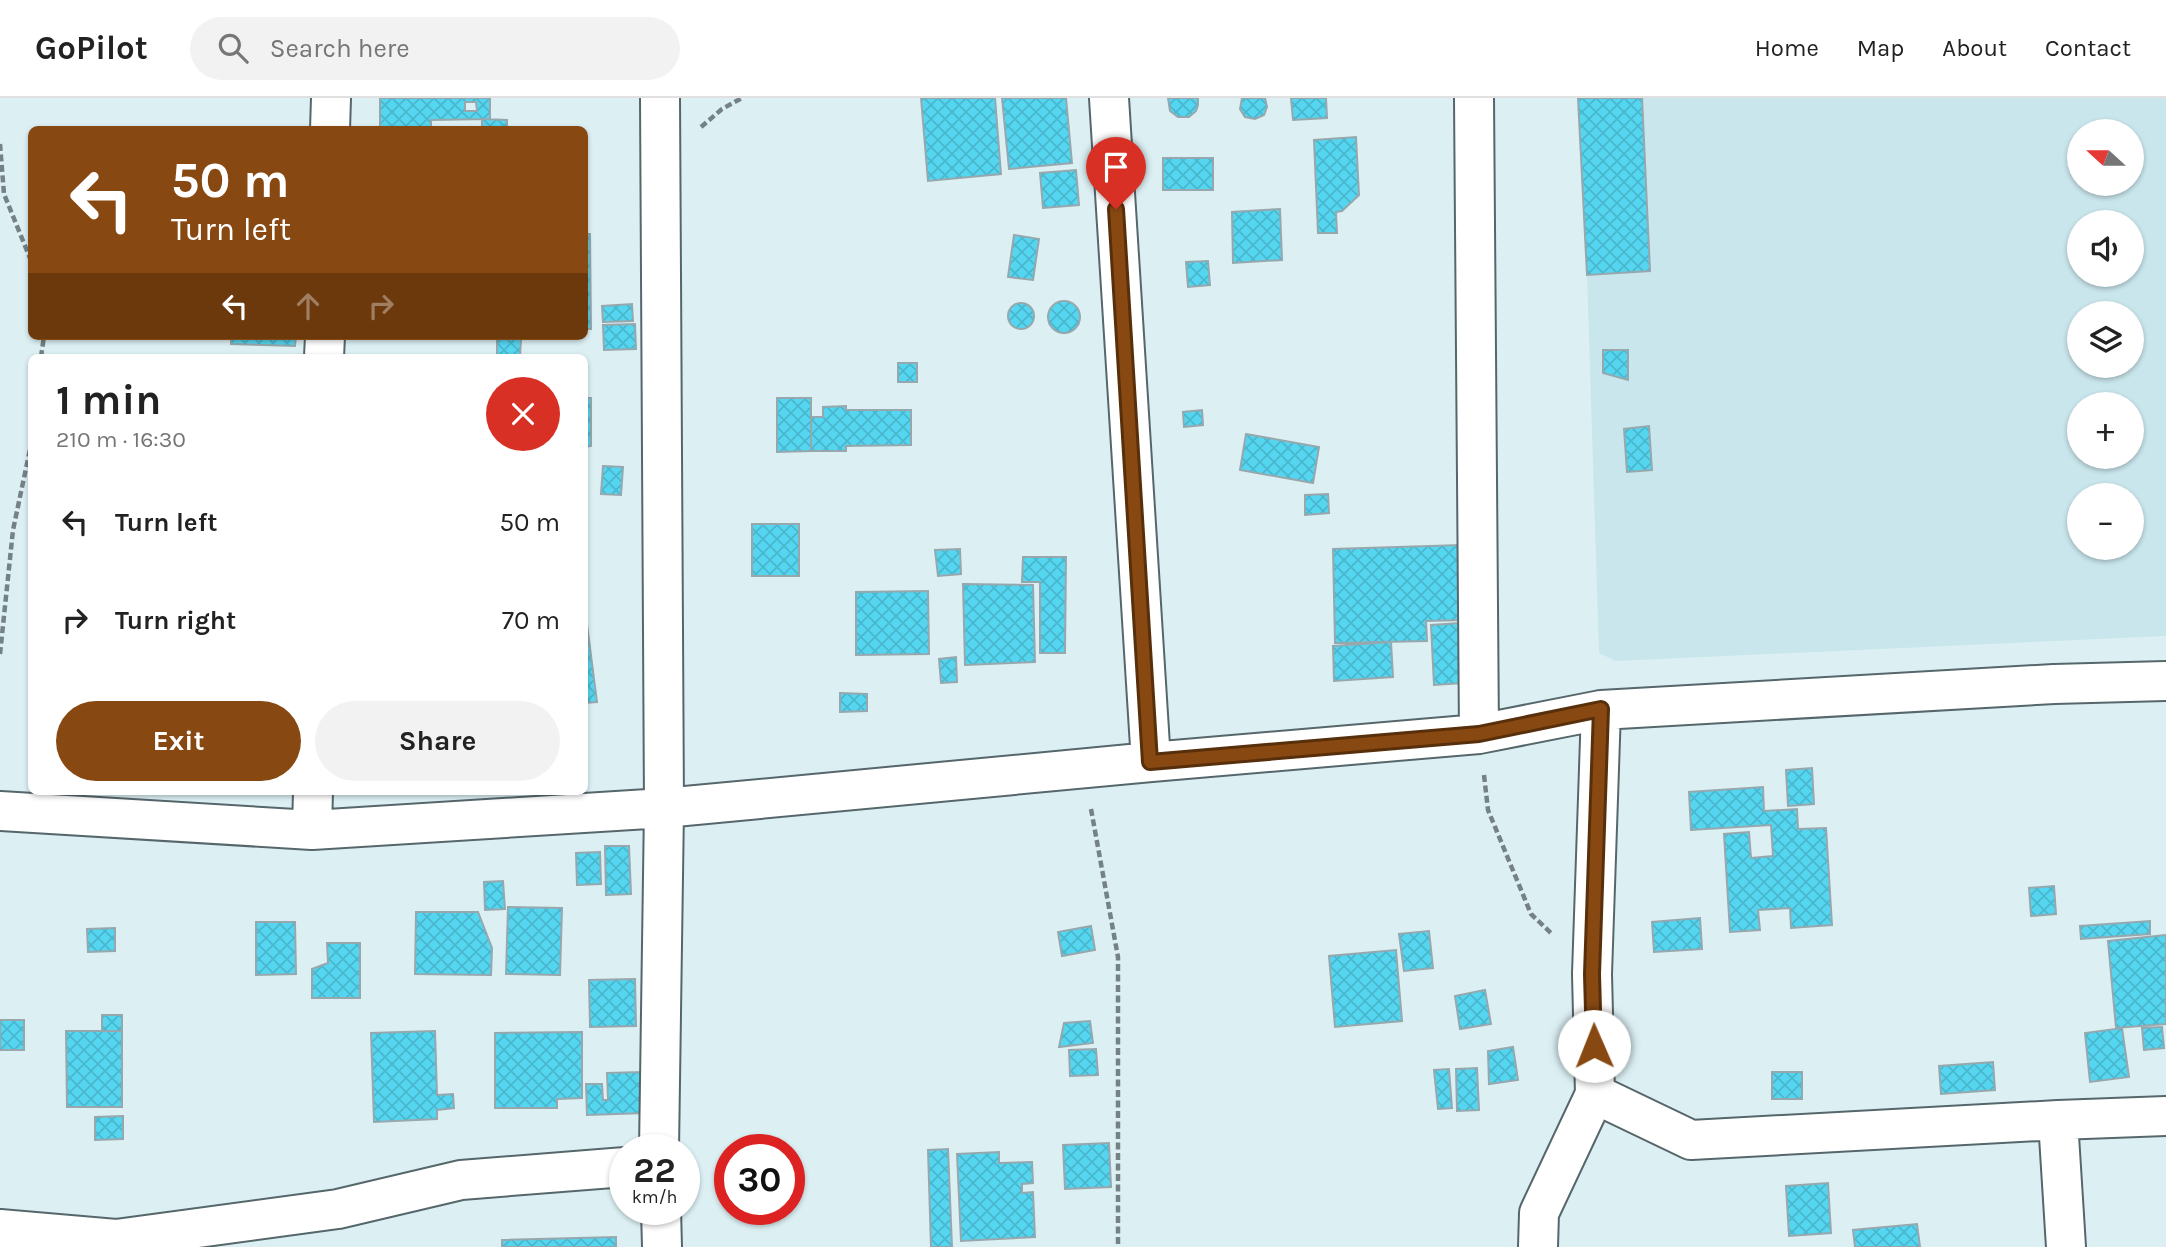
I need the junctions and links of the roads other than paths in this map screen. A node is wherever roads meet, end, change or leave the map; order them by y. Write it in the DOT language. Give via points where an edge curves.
graph roads {
  1 [pos="331,98"];
  2 [pos="660,98"];
  3 [pos="1109,98"];
  4 [pos="1474,98"];
  5 [pos="330,126"];
  6 [pos="2166,681"];
  7 [pos="1601,709"];
  8 [pos="1479,734"];
  9 [pos="1150,762"];
  10 [pos="313,795"];
  11 [pos="664,808"];
  12 [pos="0,811"];
  13 [pos="312,830"];
  14 [pos="1595,1094"];
  15 [pos="2166,1116"];
  16 [pos="2057,1120"];
  17 [pos="659,1134"];
  18 [pos="609,1168"];
  19 [pos="661,1225"];
  20 [pos="0,1229"];
  21 [pos="114,1243"];
  22 [pos="662,1247"];
  23 [pos="1538,1247"];
  24 [pos="2066,1247"];
  1 -- 5 [label="street"];
  2 -- 11 [label="street"];
  3 -- 9 [label="street"];
  4 -- 8 [label="street"];
  6 -- 7 [label="street"];
  7 -- 8 [label="street"];
  7 -- 14 [label="street" via="1592,974"];
  8 -- 9 [label="street"];
  9 -- 11 [label="street"];
  10 -- 13 [label="street"];
  11 -- 13 [label="street"];
  11 -- 17 [label="street"];
  12 -- 13 [label="street"];
  14 -- 16 [label="street" via="1691,1140"];
  14 -- 23 [label="street" via="1539,1213"];
  15 -- 16 [label="street"];
  16 -- 24 [label="street"];
  18 -- 21 [label="street" via="461,1180 338,1209"];
  19 -- 22 [label="street"];
  20 -- 21 [label="street"];
}
